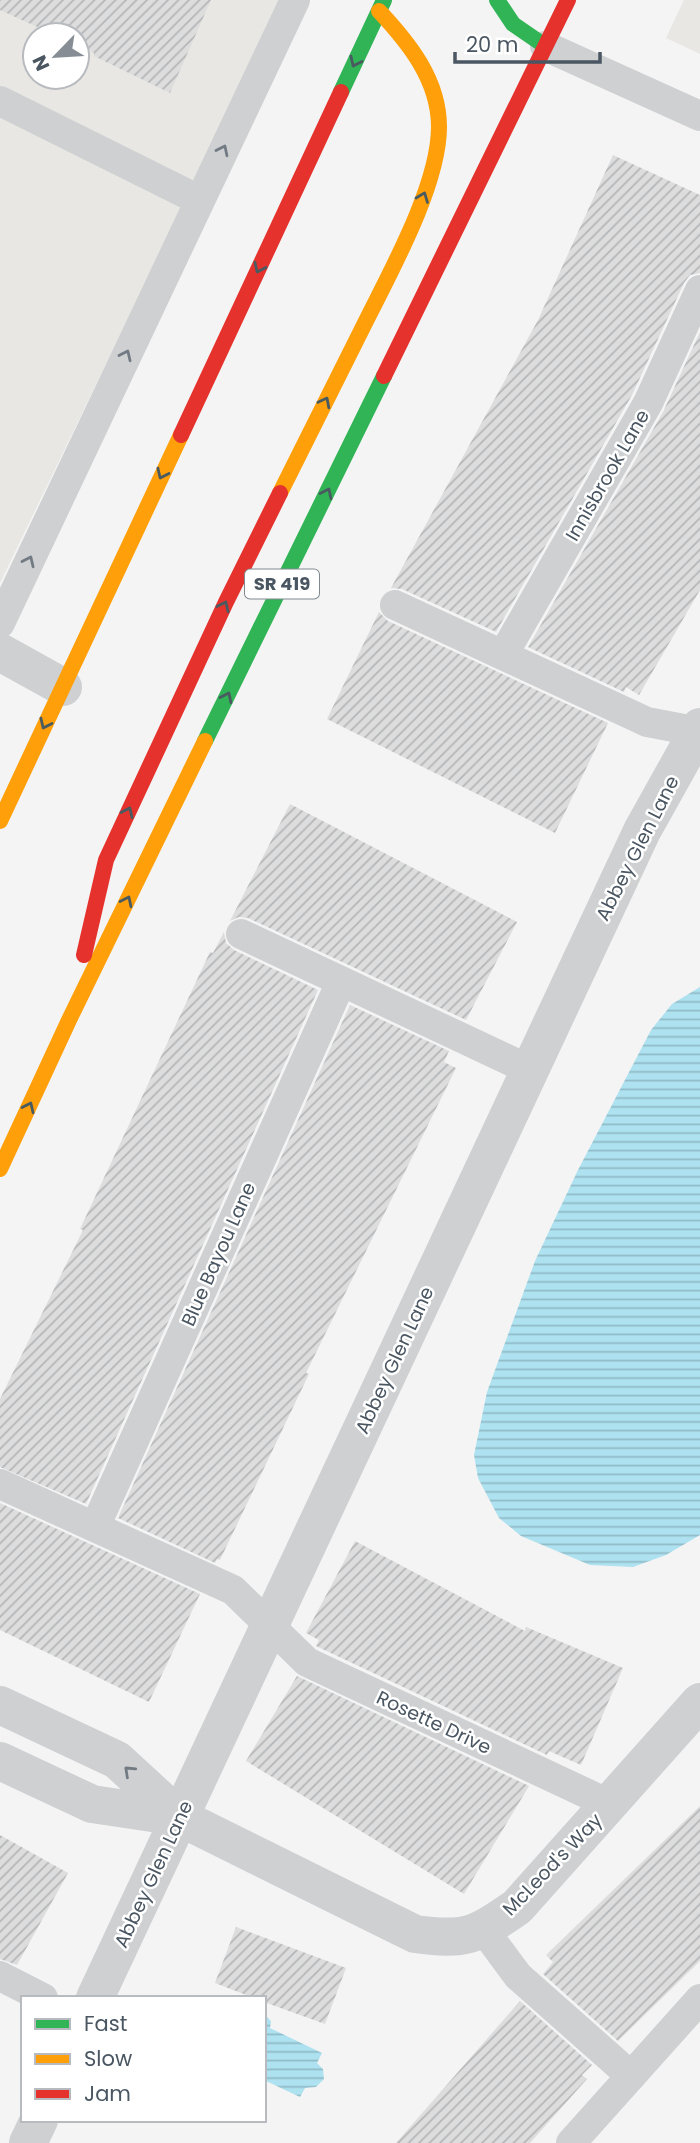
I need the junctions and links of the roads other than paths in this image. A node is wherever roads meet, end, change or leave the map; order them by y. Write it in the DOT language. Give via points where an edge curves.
graph roads {
  1 [pos="295,0"];
  2 [pos="497,0"];
  3 [pos="568,0"];
  4 [pos="376,4"];
  5 [pos="545,46"];
  6 [pos="0,101"];
  7 [pos="700,116"];
  8 [pos="199,200"];
  9 [pos="700,290"];
  10 [pos="396,605"];
  11 [pos="0,623"];
  12 [pos="0,652"];
  13 [pos="503,655"];
  14 [pos="62,687"];
  15 [pos="699,730"];
  16 [pos="0,821"];
  17 [pos="241,934"];
  18 [pos="341,982"];
  19 [pos="69,1018"];
  20 [pos="530,1070"];
  21 [pos="0,1169"];
  22 [pos="0,1484"];
  23 [pos="95,1527"];
  24 [pos="269,1625"];
  25 [pos="700,1702"];
  26 [pos="0,1705"];
  27 [pos="0,1761"];
  28 [pos="609,1804"];
  29 [pos="179,1817"];
  30 [pos="484,1930"];
  31 [pos="0,1976"];
  32 [pos="39,1996"];
  33 [pos="96,1996"];
  34 [pos="700,1999"];
  35 [pos="631,2076"];
  36 [pos="38,2122"];
  37 [pos="28,2143"];
  38 [pos="571,2143"];
  8 -- 1 [label="lane, one-way"];
  2 -- 5 [label="main road" via="513,24"];
  3 -- 5 [label="main road, SR 419"];
  4 -- 14 [label="main road, one-way"];
  19 -- 4 [label="main road, one-way" via="106,860 226,602 397,259 432,174 439,127 435,98 410,45"];
  5 -- 7 [label="lane"];
  19 -- 5 [label="main road, SR 419, one-way"];
  6 -- 8 [label="lane"];
  11 -- 8 [label="lane, one-way"];
  9 -- 13 [label="lane, Innisbrook Lane" via="648,403"];
  10 -- 13 [label="lane"];
  12 -- 14 [label="street"];
  13 -- 15 [label="lane" via="647,722"];
  14 -- 16 [label="main road, one-way"];
  15 -- 20 [label="street, Abbey Glen Lane" via="642,831"];
  17 -- 18 [label="lane"];
  18 -- 20 [label="lane"];
  18 -- 23 [label="lane, Blue Bayou Lane"];
  21 -- 19 [label="main road, SR 419, one-way"];
  20 -- 24 [label="street, Abbey Glen Lane"];
  22 -- 23 [label="lane"];
  23 -- 24 [label="lane" via="233,1590"];
  24 -- 28 [label="lane, Rosette Drive" via="307,1662"];
  24 -- 29 [label="street, Abbey Glen Lane"];
  25 -- 28 [label="street, McLeod's Way"];
  29 -- 26 [label="street, McLeod's Way, one-way" via="117,1760"];
  27 -- 29 [label="street, McLeod's Way" via="92,1804"];
  28 -- 30 [label="street, McLeod's Way" via="517,1907"];
  29 -- 30 [label="street, McLeod's Way" via="415,1934 451,1939"];
  29 -- 33 [label="street, Abbey Glen Lane"];
  30 -- 35 [label="lane" via="518,1976"];
  31 -- 32 [label="lane"];
  34 -- 35 [label="lane"];
  35 -- 38 [label="lane"];
  36 -- 37 [label="street"];
}
